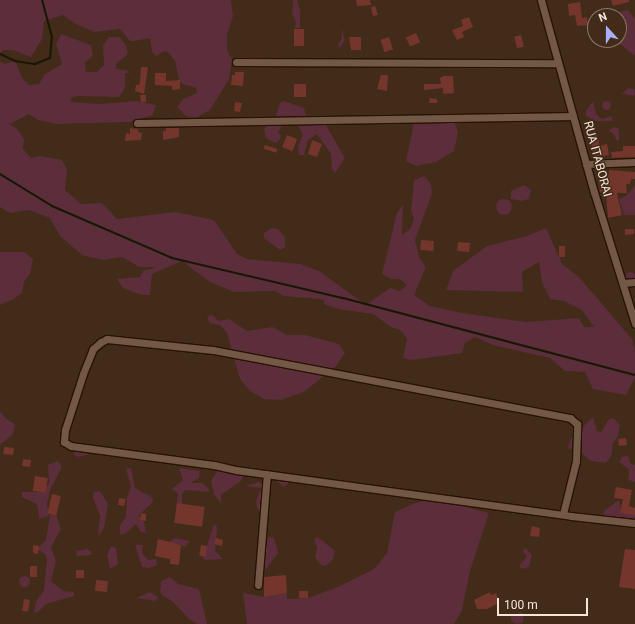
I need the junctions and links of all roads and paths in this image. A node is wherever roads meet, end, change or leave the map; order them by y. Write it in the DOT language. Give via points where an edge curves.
graph roads {
  1 [pos="540,0"];
  2 [pos="236,62"];
  3 [pos="557,63"];
  4 [pos="573,116"];
  5 [pos="137,123"];
  6 [pos="635,162"];
  7 [pos="586,164"];
  8 [pos="635,282"];
  9 [pos="623,283"];
  10 [pos="635,324"];
  11 [pos="267,474"];
  12 [pos="563,514"];
  13 [pos="635,523"];
  14 [pos="258,585"];
  1 -- 3 [label="street, RUA ITABORAI"];
  2 -- 3 [label="street"];
  3 -- 4 [label="street, RUA ITABORAI"];
  4 -- 5 [label="street"];
  4 -- 7 [label="street, RUA ITABORAI"];
  6 -- 7 [label="street"];
  7 -- 9 [label="street, RUA ITABORAI"];
  8 -- 9 [label="street"];
  9 -- 10 [label="street, RUA ITABORAI"];
  11 -- 12 [label="street"];
  11 -- 12 [label="street" via="66,445 64,442 69,416 93,349 107,339 213,350 570,418 577,424 576,461"];
  11 -- 14 [label="street"];
  12 -- 13 [label="street"];
}
